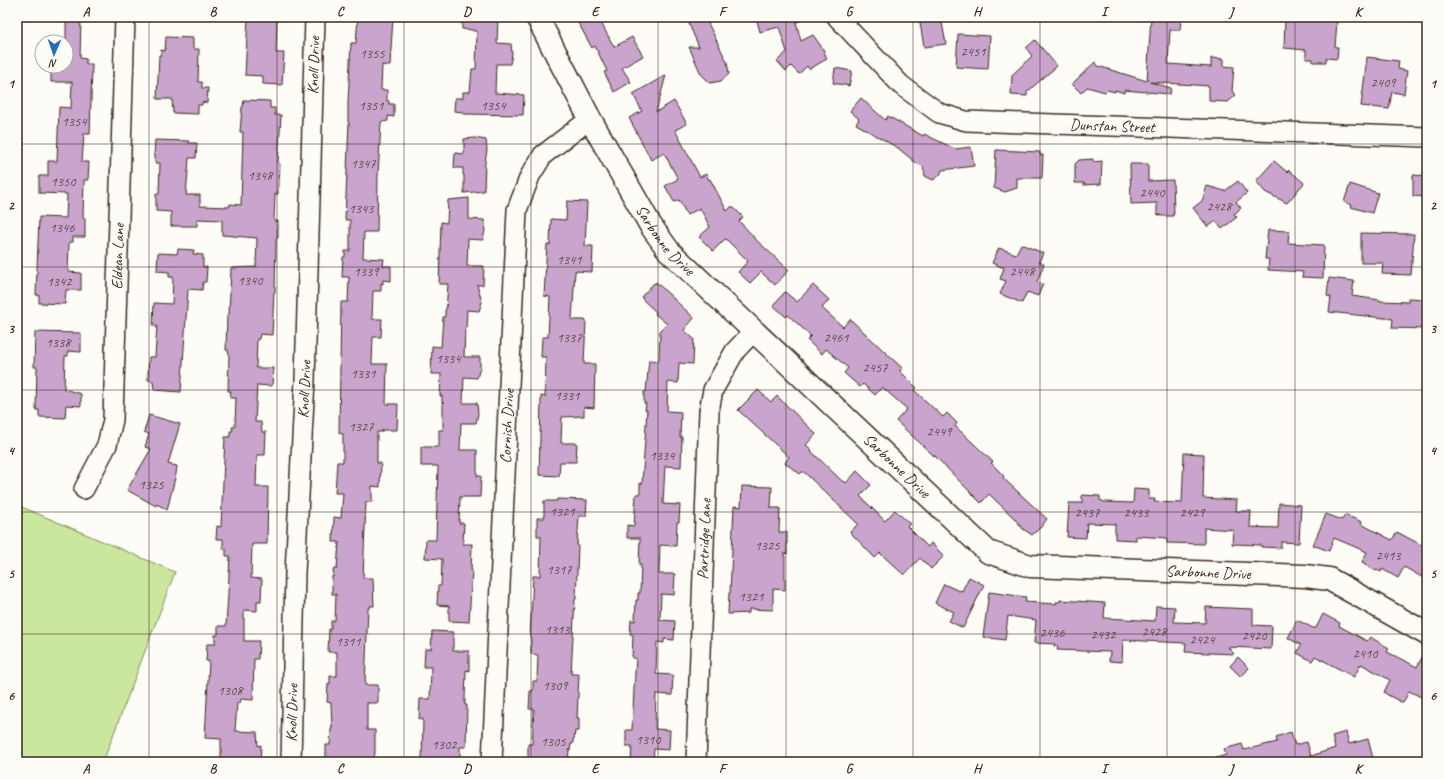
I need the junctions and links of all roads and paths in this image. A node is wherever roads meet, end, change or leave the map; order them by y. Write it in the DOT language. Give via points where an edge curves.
graph roads {
  1 [pos="125,17"];
  2 [pos="315,17"];
  3 [pos="537,17"];
  4 [pos="837,17"];
  5 [pos="590,119"];
  6 [pos="1427,137"];
  7 [pos="754,331"];
  8 [pos="84,490"];
  9 [pos="1427,634"];
  10 [pos="292,762"];
  11 [pos="492,762"];
  12 [pos="696,762"];
  1 -- 8 [label="street, Eldean Lane" via="113,420 107,445"];
  2 -- 10 [label="street, Knoll Drive" via="306,380 295,573"];
  3 -- 5 [label="street, Sarbonne Drive"];
  4 -- 6 [label="street, Dunstan Street" via="901,85 939,113 966,121"];
  5 -- 7 [label="street, Sarbonne Drive" via="660,240"];
  5 -- 11 [label="street, Cornish Drive" via="543,156 530,176 517,210"];
  7 -- 9 [label="street, Sarbonne Drive" via="988,552 1030,566 1329,579"];
  7 -- 12 [label="street, Partridge Lane" via="735,351 713,390 709,411"];
}
